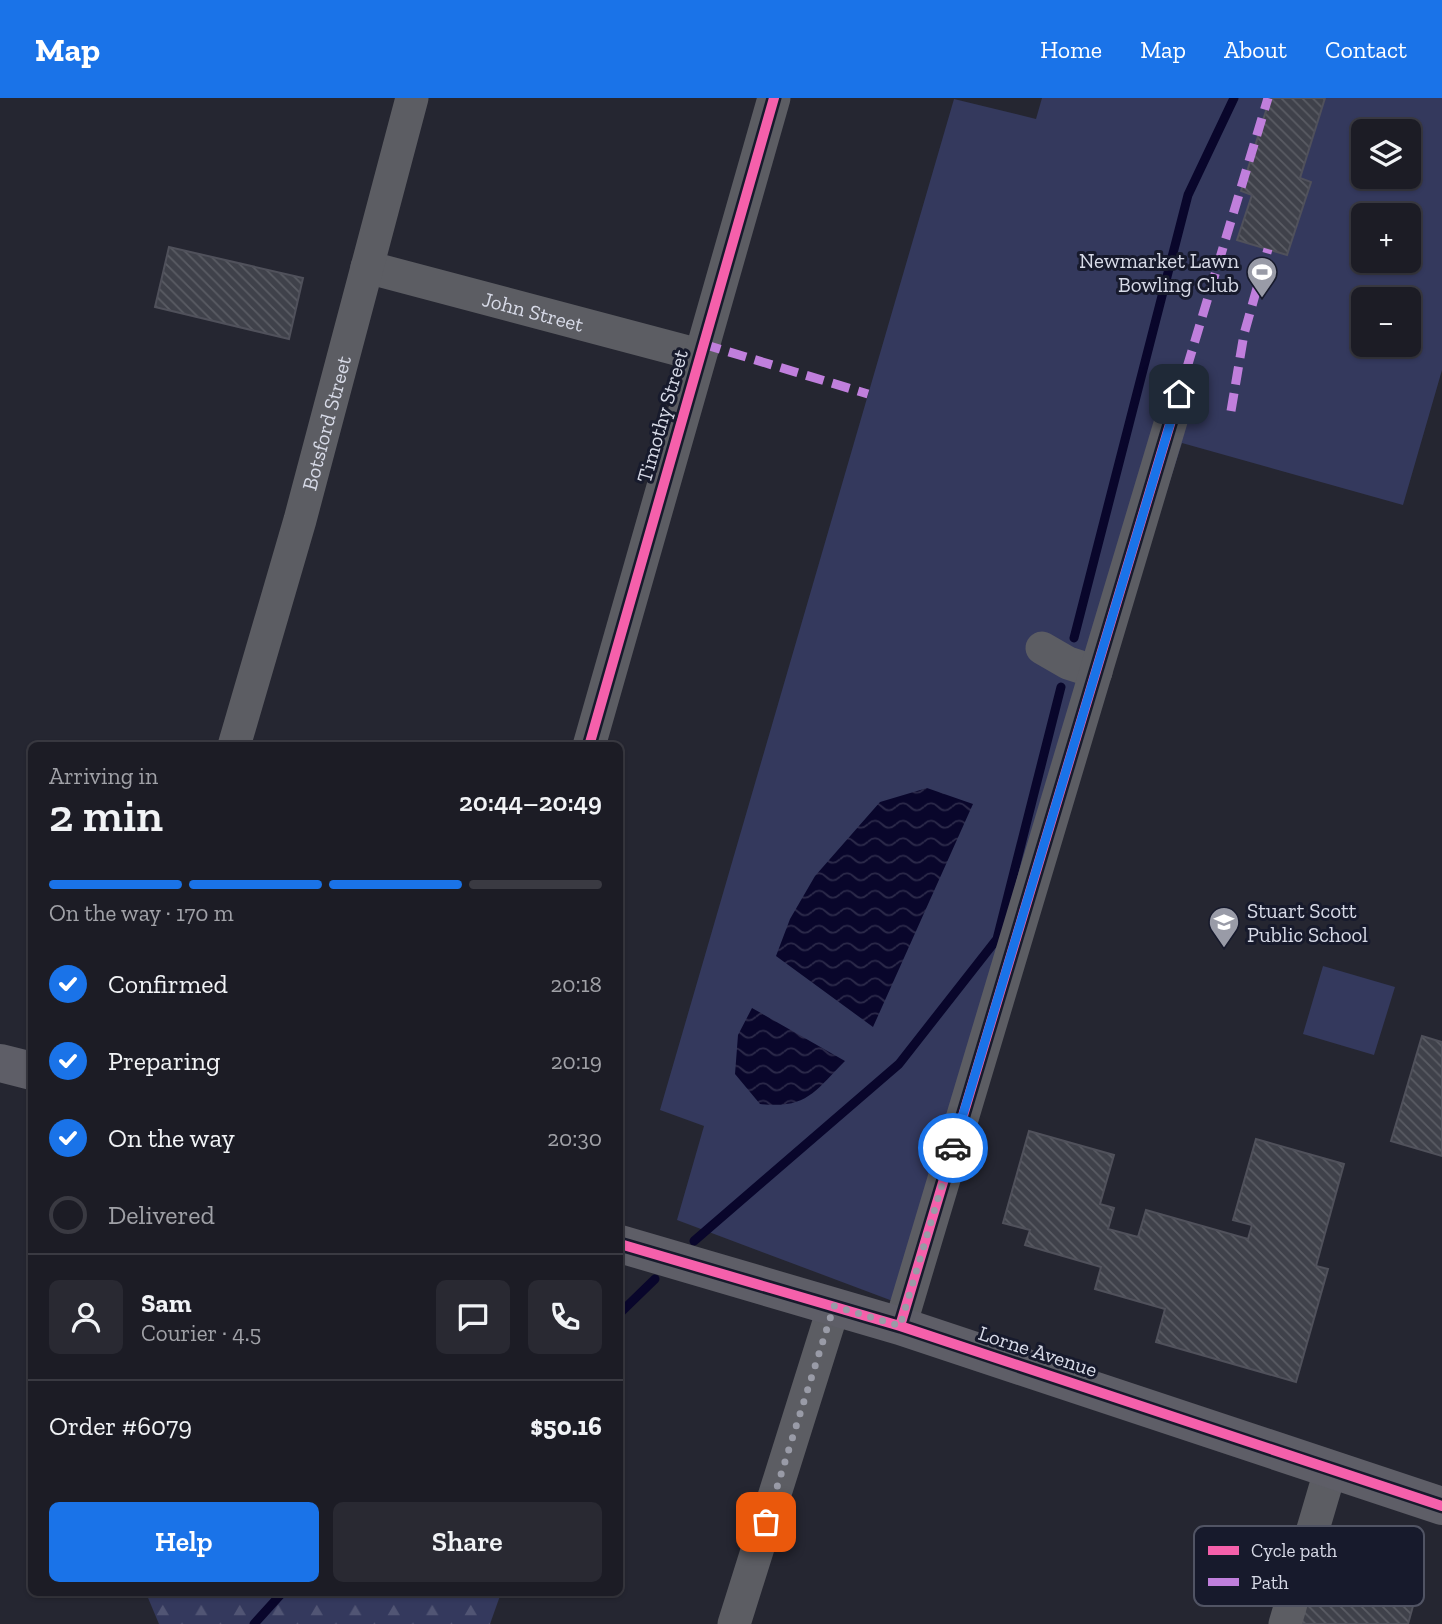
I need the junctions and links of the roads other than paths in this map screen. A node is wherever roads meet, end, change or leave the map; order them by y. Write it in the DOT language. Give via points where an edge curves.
graph roads {
  1 [pos="412,98"];
  2 [pos="774,98"];
  3 [pos="368,267"];
  4 [pos="699,355"];
  5 [pos="1179,394"];
  6 [pos="1042,648"];
  7 [pos="1096,672"];
  8 [pos="235,742"];
  9 [pos="590,742"];
  10 [pos="0,1063"];
  11 [pos="28,1070"];
  12 [pos="623,1245"];
  13 [pos="834,1306"];
  14 [pos="900,1326"];
  15 [pos="1331,1468"];
  16 [pos="1442,1506"];
  17 [pos="1314,1526"];
  18 [pos="1290,1606"];
  19 [pos="734,1624"];
  20 [pos="1285,1624"];
  1 -- 3 [label="street, Botsford Street"];
  2 -- 4 [label="street, Timothy Street"];
  3 -- 4 [label="street, John Street"];
  3 -- 8 [label="street, Botsford Street"];
  4 -- 9 [label="street, Timothy Street"];
  5 -- 7 [label="street"];
  6 -- 7 [label="street"];
  7 -- 14 [label="street"];
  10 -- 11 [label="main road"];
  12 -- 13 [label="main road, Lorne Avenue"];
  13 -- 14 [label="main road, Lorne Avenue"];
  13 -- 19 [label="street"];
  14 -- 15 [label="main road, Lorne Avenue"];
  15 -- 16 [label="main road, Lorne Avenue"];
  15 -- 17 [label="street"];
  18 -- 20 [label="street"];
}
